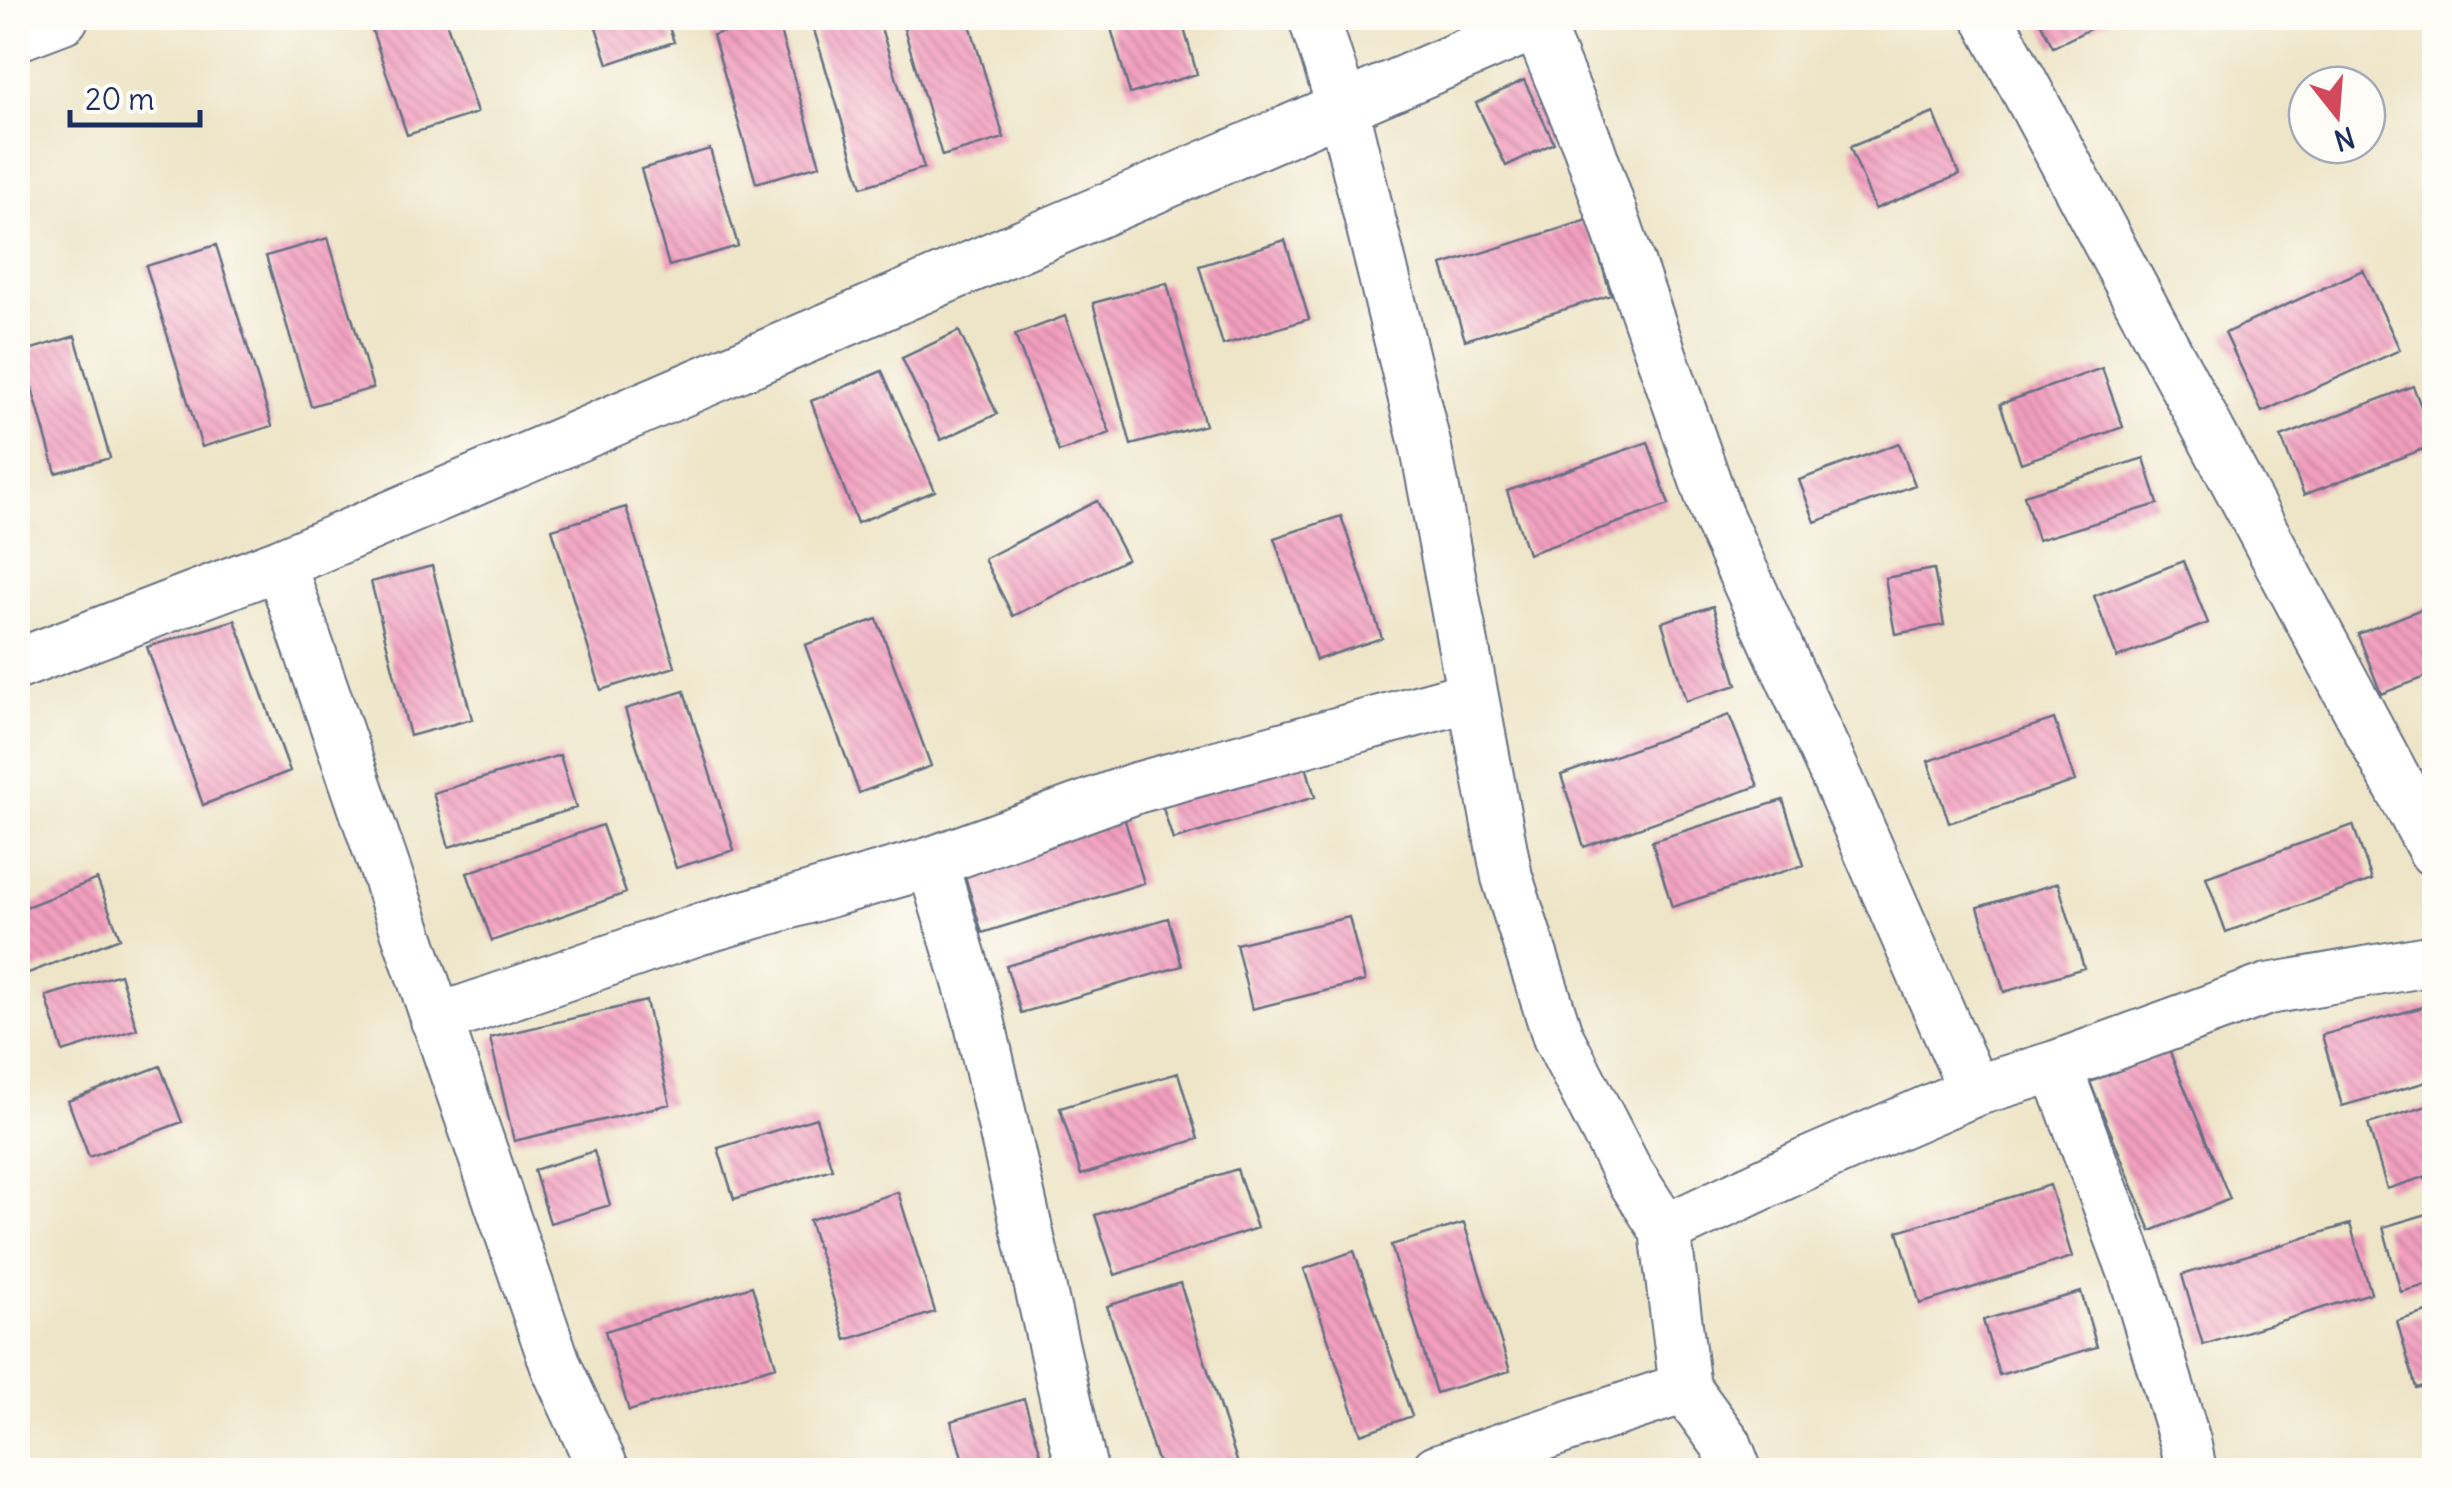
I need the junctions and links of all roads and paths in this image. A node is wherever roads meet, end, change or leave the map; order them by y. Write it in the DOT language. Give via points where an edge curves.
graph roads {
  1 [pos="63,18"];
  2 [pos="1314,18"];
  3 [pos="1988,18"];
  4 [pos="1544,20"];
  5 [pos="18,35"];
  6 [pos="1342,106"];
  7 [pos="280,564"];
  8 [pos="23,647"];
  9 [pos="1471,696"];
  10 [pos="2434,851"];
  11 [pos="932,862"];
  12 [pos="2434,960"];
  13 [pos="436,1020"];
  14 [pos="2056,1066"];
  15 [pos="1974,1092"];
  16 [pos="1664,1230"];
  17 [pos="1685,1388"];
  18 [pos="604,1470"];
  19 [pos="1082,1470"];
  20 [pos="1437,1470"];
  21 [pos="1736,1470"];
  22 [pos="2191,1470"];
  1 -- 5 [label="street"];
  2 -- 6 [label="street"];
  3 -- 10 [label="street"];
  4 -- 6 [label="street"];
  4 -- 15 [label="street" via="1717,515"];
  6 -- 7 [label="street"];
  6 -- 9 [label="street" via="1426,448"];
  7 -- 8 [label="street"];
  7 -- 13 [label="street"];
  9 -- 11 [label="street" via="1136,788"];
  9 -- 16 [label="street" via="1507,877 1558,1037"];
  11 -- 13 [label="street" via="698,930"];
  11 -- 19 [label="street" via="978,1015"];
  12 -- 14 [label="street" via="2268,989"];
  13 -- 18 [label="street" via="556,1366"];
  14 -- 15 [label="street"];
  14 -- 22 [label="street" via="2134,1272"];
  15 -- 16 [label="street"];
  16 -- 17 [label="street"];
  17 -- 20 [label="street"];
  17 -- 21 [label="street" via="1726,1444"];
}
